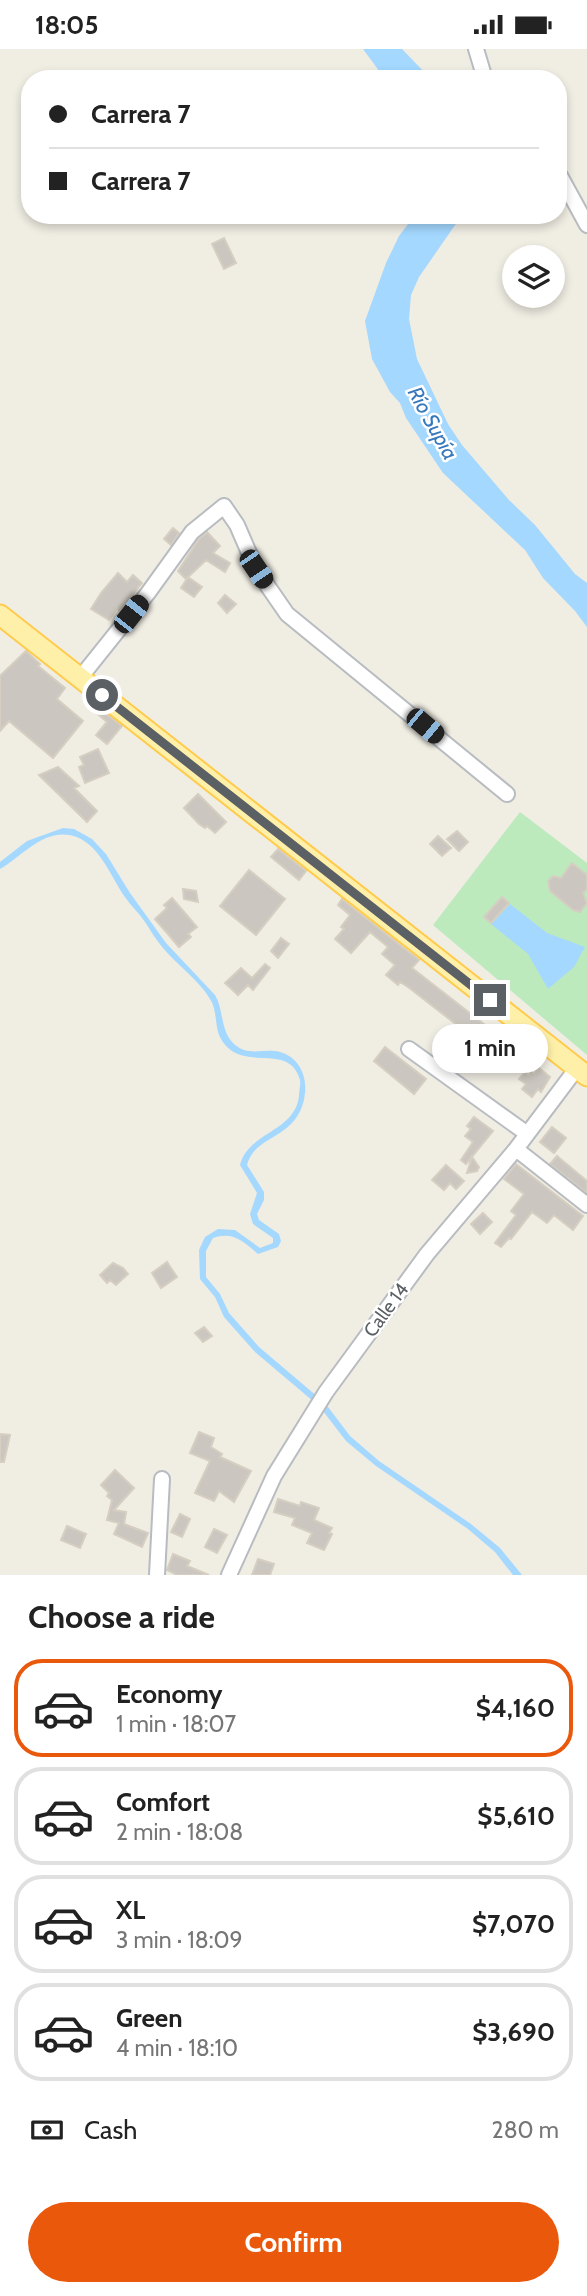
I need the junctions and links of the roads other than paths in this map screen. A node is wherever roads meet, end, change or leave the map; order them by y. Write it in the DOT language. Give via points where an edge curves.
graph roads {
  1 [pos="477,49"];
  2 [pos="483,70"];
  3 [pos="567,188"];
  4 [pos="587,225"];
  5 [pos="0,615"];
  6 [pos="80,678"];
  7 [pos="507,794"];
  8 [pos="409,1049"];
  9 [pos="582,1072"];
  10 [pos="526,1133"];
  11 [pos="516,1149"];
  12 [pos="587,1205"];
  13 [pos="162,1479"];
  14 [pos="157,1575"];
  15 [pos="229,1575"];
  1 -- 2 [label="street"];
  3 -- 4 [label="street"];
  5 -- 6 [label="main road"];
  6 -- 7 [label="street" via="192,532 224,506 256,569 287,614"];
  6 -- 9 [label="main road"];
  8 -- 10 [label="street"];
  9 -- 10 [label="street, Calle 14"];
  10 -- 11 [label="street, Calle 14"];
  11 -- 12 [label="street"];
  11 -- 15 [label="street, Calle 14" via="427,1254 313,1411 274,1476"];
  13 -- 14 [label="street"];
}
